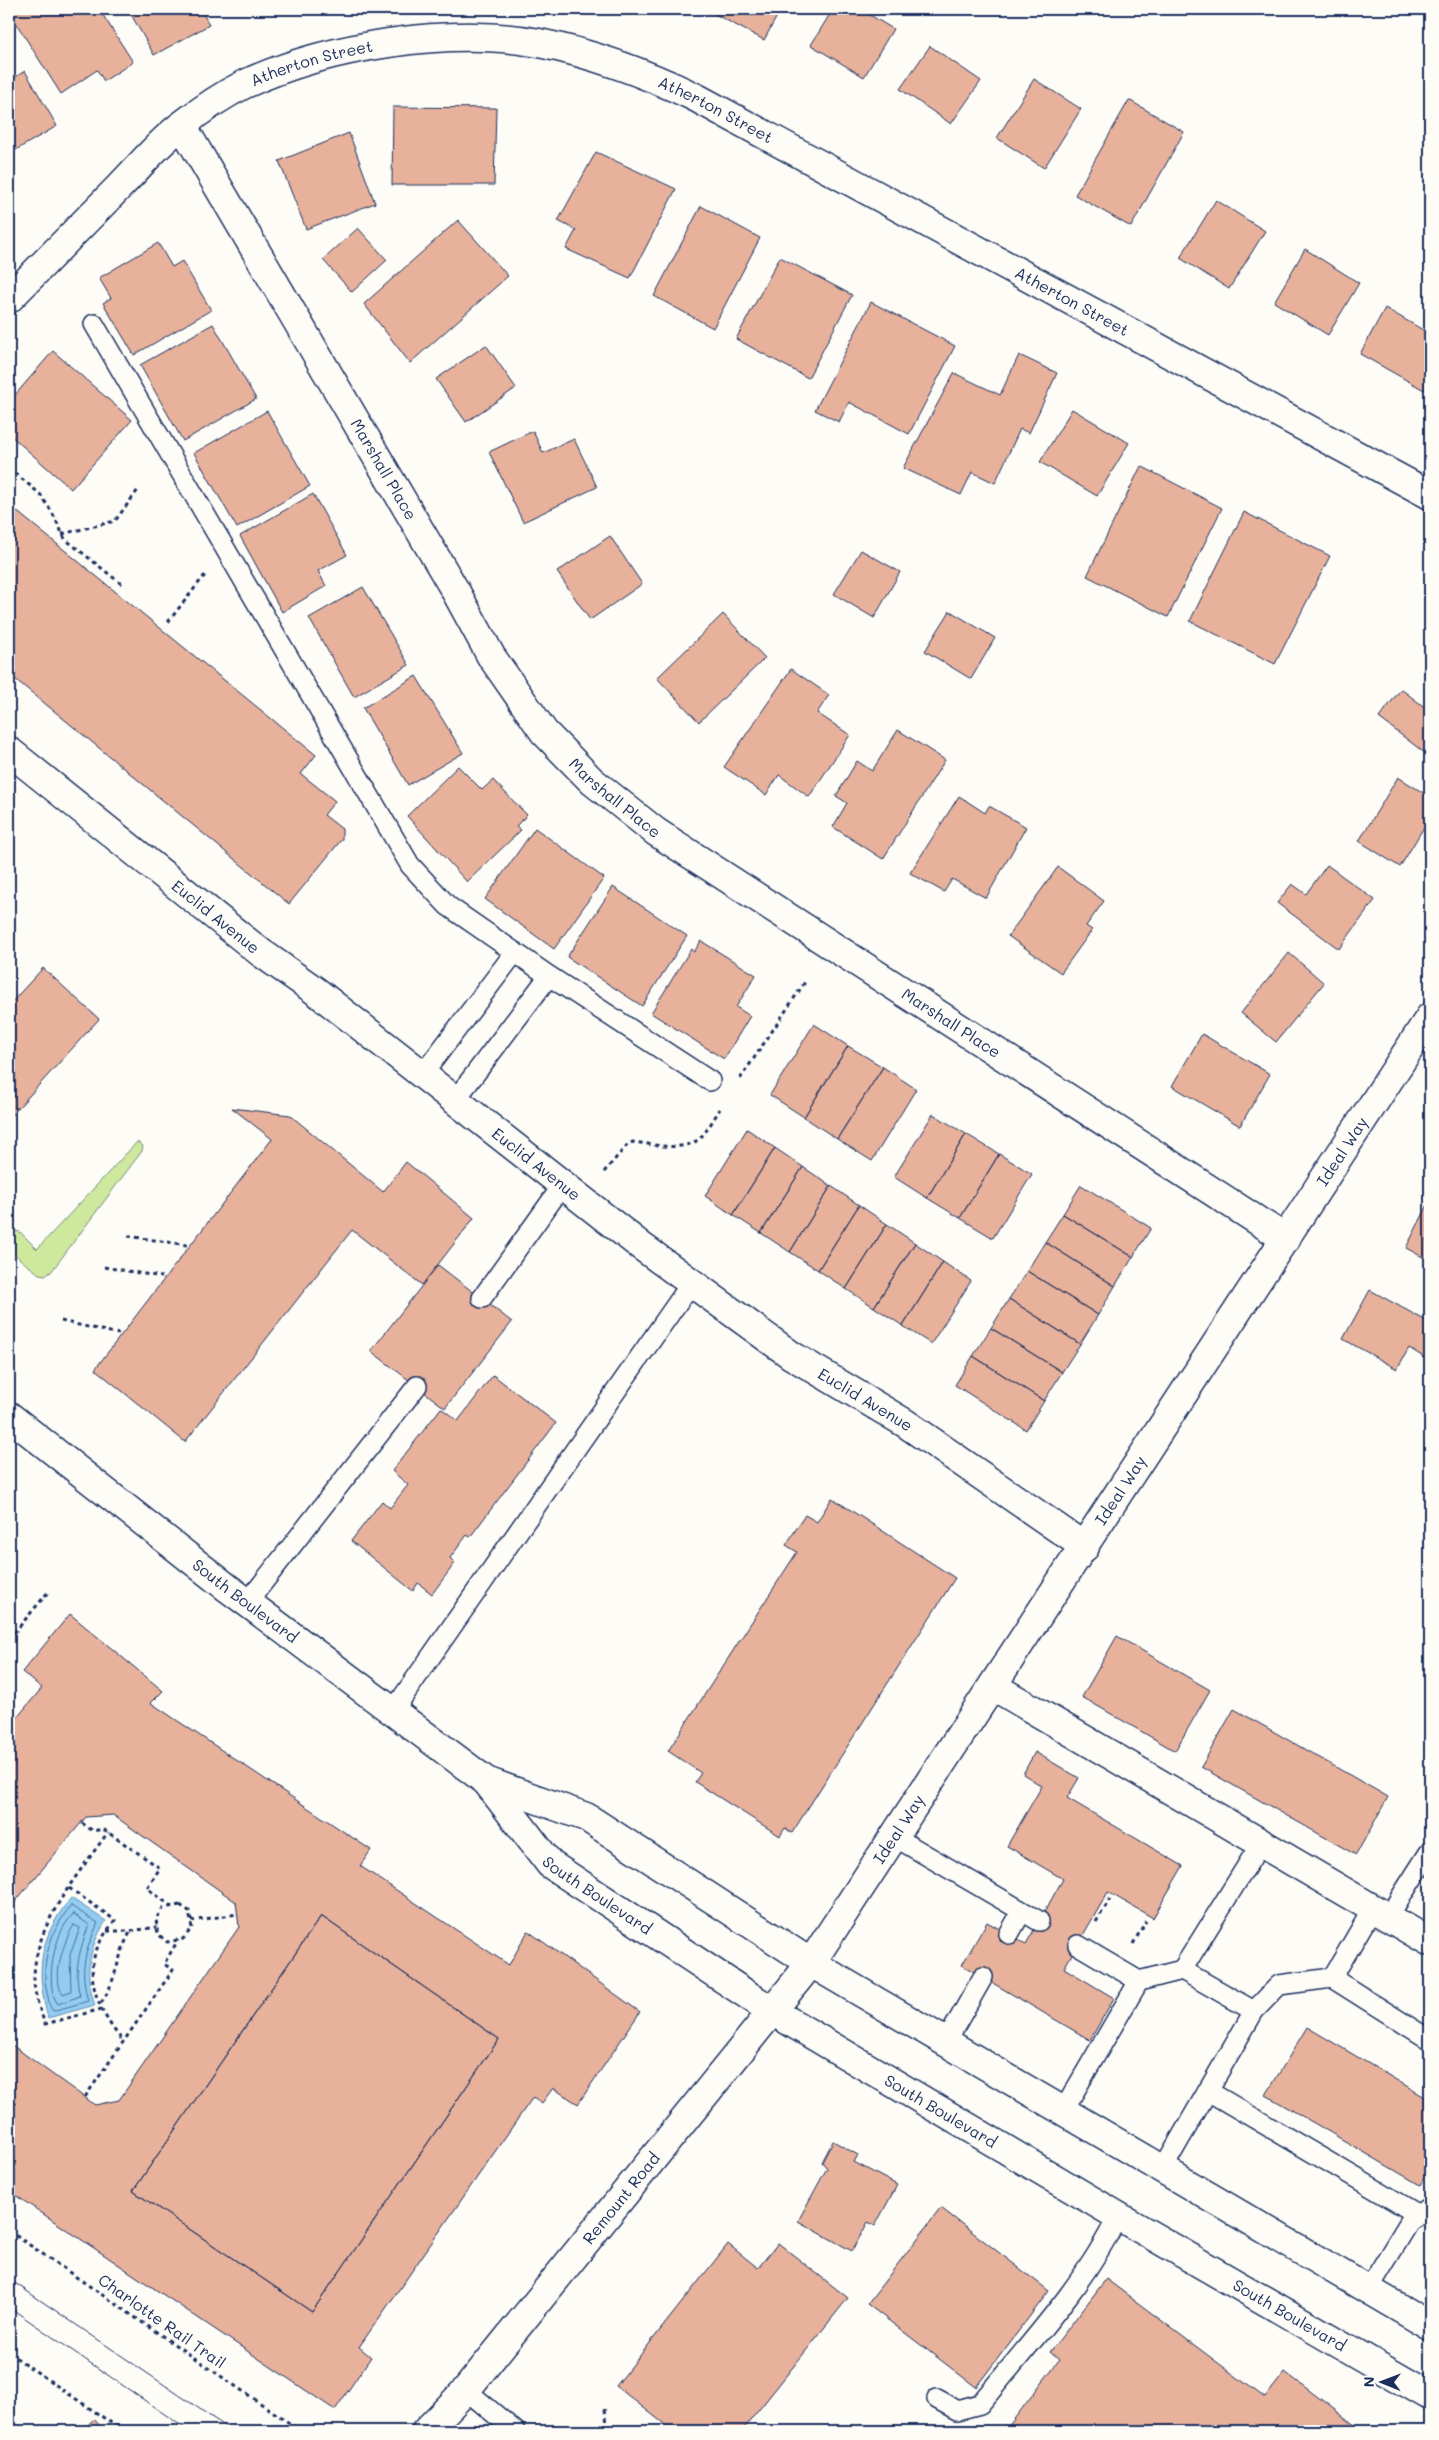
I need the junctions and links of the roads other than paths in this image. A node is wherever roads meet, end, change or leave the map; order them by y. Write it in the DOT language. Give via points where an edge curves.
graph roads {
  1 [pos="182,125"];
  2 [pos="9,299"];
  3 [pos="94,324"];
  4 [pos="1430,495"];
  5 [pos="9,751"];
  6 [pos="515,952"];
  7 [pos="549,976"];
  8 [pos="1430,1018"];
  9 [pos="423,1074"];
  10 [pos="710,1081"];
  11 [pos="456,1099"];
  12 [pos="562,1186"];
  13 [pos="1286,1239"];
  14 [pos="692,1282"];
  15 [pos="482,1298"];
  16 [pos="417,1386"];
  17 [pos="9,1416"];
  18 [pos="1085,1547"];
  19 [pos="248,1603"];
  20 [pos="993,1686"];
  21 [pos="393,1711"];
  22 [pos="486,1781"];
  23 [pos="895,1836"];
  24 [pos="1261,1843"];
  25 [pos="1430,1851"];
  26 [pos="1022,1911"];
  27 [pos="1380,1913"];
  28 [pos="1039,1921"];
  29 [pos="1009,1934"];
  30 [pos="1430,1942"];
  31 [pos="1078,1945"];
  32 [pos="812,1963"];
  33 [pos="1182,1970"];
  34 [pos="983,1978"];
  35 [pos="1332,1978"];
  36 [pos="1138,1981"];
  37 [pos="1254,2011"];
  38 [pos="772,2012"];
  39 [pos="1430,2040"];
  40 [pos="946,2042"];
  41 [pos="1208,2091"];
  42 [pos="1063,2111"];
  43 [pos="1162,2170"];
  44 [pos="1425,2211"];
  45 [pos="1118,2216"];
  46 [pos="1368,2290"];
  47 [pos="1430,2326"];
  48 [pos="466,2390"];
  49 [pos="1430,2396"];
  50 [pos="938,2399"];
  51 [pos="426,2431"];
  52 [pos="515,2431"];
  1 -- 2 [label="street, Atherton Street"];
  1 -- 4 [label="street, Atherton Street" via="218,100 271,73 390,42 470,37 538,43 612,61 696,97"];
  1 -- 13 [label="street, Marshall Place" via="491,656 544,732 592,781 656,832"];
  3 -- 6 [label="lane" via="410,865 448,906"];
  5 -- 9 [label="street, Euclid Avenue" via="260,952"];
  6 -- 7 [label="lane"];
  6 -- 9 [label="lane"];
  7 -- 10 [label="lane"];
  7 -- 11 [label="lane"];
  8 -- 13 [label="street, Ideal Way"];
  9 -- 11 [label="street, Euclid Avenue"];
  11 -- 12 [label="street, Euclid Avenue"];
  12 -- 14 [label="street, Euclid Avenue"];
  12 -- 15 [label="lane"];
  13 -- 18 [label="street, Ideal Way"];
  14 -- 18 [label="street, Euclid Avenue" via="791,1354 905,1423"];
  14 -- 21 [label="lane"];
  16 -- 19 [label="lane"];
  17 -- 19 [label="street, South Boulevard"];
  18 -- 20 [label="street, Ideal Way"];
  19 -- 21 [label="street, South Boulevard"];
  20 -- 23 [label="street, Ideal Way"];
  20 -- 24 [label="street"];
  21 -- 22 [label="street, South Boulevard"];
  22 -- 32 [label="street, South Boulevard" via="586,1817"];
  22 -- 38 [label="street, South Boulevard" via="550,1864"];
  23 -- 26 [label="lane"];
  23 -- 32 [label="street, Ideal Way"];
  24 -- 27 [label="street"];
  24 -- 33 [label="lane"];
  25 -- 27 [label="lane"];
  26 -- 28 [label="lane"];
  26 -- 29 [label="lane"];
  27 -- 30 [label="street"];
  27 -- 35 [label="lane"];
  31 -- 36 [label="lane"];
  32 -- 38 [label="street, Remount Road"];
  32 -- 40 [label="street, South Boulevard"];
  33 -- 36 [label="lane"];
  33 -- 37 [label="lane"];
  34 -- 40 [label="lane"];
  35 -- 37 [label="lane" via="1279,1985"];
  35 -- 39 [label="lane"];
  36 -- 42 [label="lane"];
  37 -- 41 [label="lane"];
  38 -- 45 [label="street, South Boulevard"];
  38 -- 48 [label="street, Remount Road"];
  40 -- 42 [label="street, South Boulevard"];
  41 -- 43 [label="lane"];
  41 -- 44 [label="lane"];
  42 -- 43 [label="street, South Boulevard"];
  43 -- 46 [label="street, South Boulevard"];
  44 -- 46 [label="lane" via="1410,2221"];
  45 -- 49 [label="street, South Boulevard"];
  45 -- 50 [label="lane" via="1104,2246 1082,2277 980,2404 957,2410"];
  46 -- 47 [label="street, South Boulevard"];
  48 -- 51 [label="street, Remount Road"];
  48 -- 52 [label="lane"];
}
